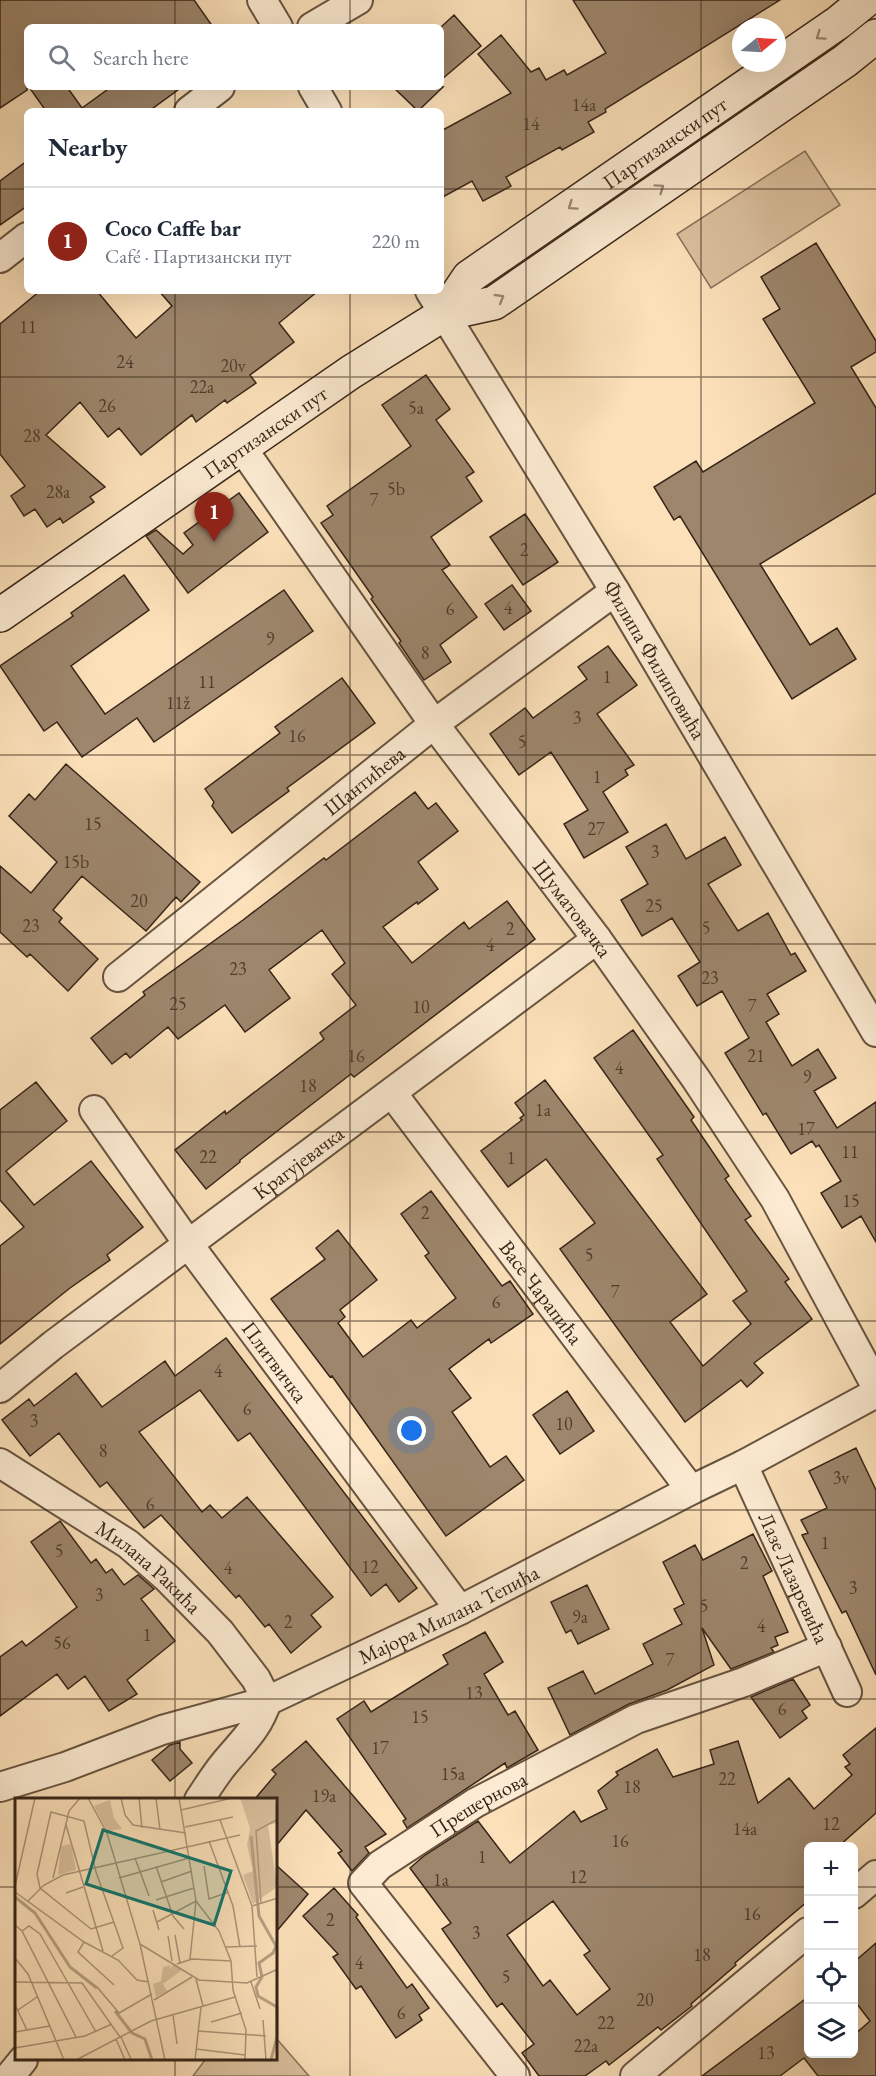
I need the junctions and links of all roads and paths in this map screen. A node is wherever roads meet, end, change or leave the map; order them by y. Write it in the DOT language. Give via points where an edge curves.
graph roads {
  1 [pos="262,0"];
  2 [pos="358,0"];
  3 [pos="866,0"];
  4 [pos="276,24"];
  5 [pos="317,24"];
  6 [pos="876,36"];
  7 [pos="216,90"];
  8 [pos="315,90"];
  9 [pos="193,108"];
  10 [pos="325,108"];
  11 [pos="24,239"];
  12 [pos="0,258"];
  13 [pos="437,303"];
  14 [pos="242,448"];
  15 [pos="615,591"];
  16 [pos="0,615"];
  17 [pos="434,724"];
  18 [pos="597,939"];
  19 [pos="118,977"];
  20 [pos="876,1032"];
  21 [pos="392,1093"];
  22 [pos="94,1110"];
  23 [pos="189,1245"];
  24 [pos="876,1386"];
  25 [pos="0,1388"];
  26 [pos="876,1393"];
  27 [pos="0,1463"];
  28 [pos="743,1465"];
  29 [pos="691,1490"];
  30 [pos="460,1610"];
  31 [pos="827,1647"];
  32 [pos="847,1692"];
  33 [pos="267,1701"];
  34 [pos="0,1787"];
  35 [pos="201,1798"];
  36 [pos="876,1875"];
  37 [pos="858,1891"];
  38 [pos="804,1935"];
  39 [pos="22,2061"];
  40 [pos="10,2076"];
  41 [pos="515,2076"];
  42 [pos="634,2076"];
  1 -- 4 [label="street"];
  2 -- 5 [label="street"];
  3 -- 13 [label="main road, Партизански пут, one-way" via="469,276"];
  13 -- 6 [label="main road, Партизански пут, one-way" via="494,303"];
  7 -- 9 [label="street"];
  8 -- 10 [label="street"];
  11 -- 12 [label="street"];
  13 -- 14 [label="main road, Партизански пут" via="351,372"];
  13 -- 15 [label="street, Филипа Филиповића"];
  14 -- 16 [label="main road, Партизански пут"];
  14 -- 17 [label="street, Шуматовачка"];
  15 -- 17 [label="street, Шантићева"];
  15 -- 20 [label="street, Филипа Филиповића"];
  17 -- 18 [label="street, Шуматовачка"];
  17 -- 19 [label="street, Шантићева"];
  18 -- 21 [label="street, Крагујевачка"];
  18 -- 24 [label="street, Шуматовачка" via="775,1199"];
  21 -- 23 [label="street, Крагујевачка"];
  21 -- 29 [label="street, Васе Чарапића"];
  22 -- 23 [label="street, Плитвичка"];
  23 -- 25 [label="street, Крагујевачка"];
  23 -- 30 [label="street, Плитвичка"];
  26 -- 28 [label="street, Мајора Милана Тепића"];
  27 -- 33 [label="street, Милана Ракића" via="128,1544 167,1578 220,1632 256,1679"];
  28 -- 29 [label="street, Мајора Милана Тепића"];
  28 -- 31 [label="street, Лазе Лазаревића"];
  29 -- 30 [label="street, Мајора Милана Тепића"];
  30 -- 33 [label="street, Мајора Милана Тепића"];
  31 -- 32 [label="street, Лазе Лазаревића"];
  31 -- 41 [label="street, Прешернова" via="744,1683 636,1719 475,1803 380,1865 363,1883"];
  33 -- 34 [label="street, Мајора Милана Тепића" via="162,1730"];
  33 -- 35 [label="street" via="254,1730 223,1765"];
  36 -- 37 [label="street"];
  38 -- 42 [label="street"];
  39 -- 40 [label="street"];
}
